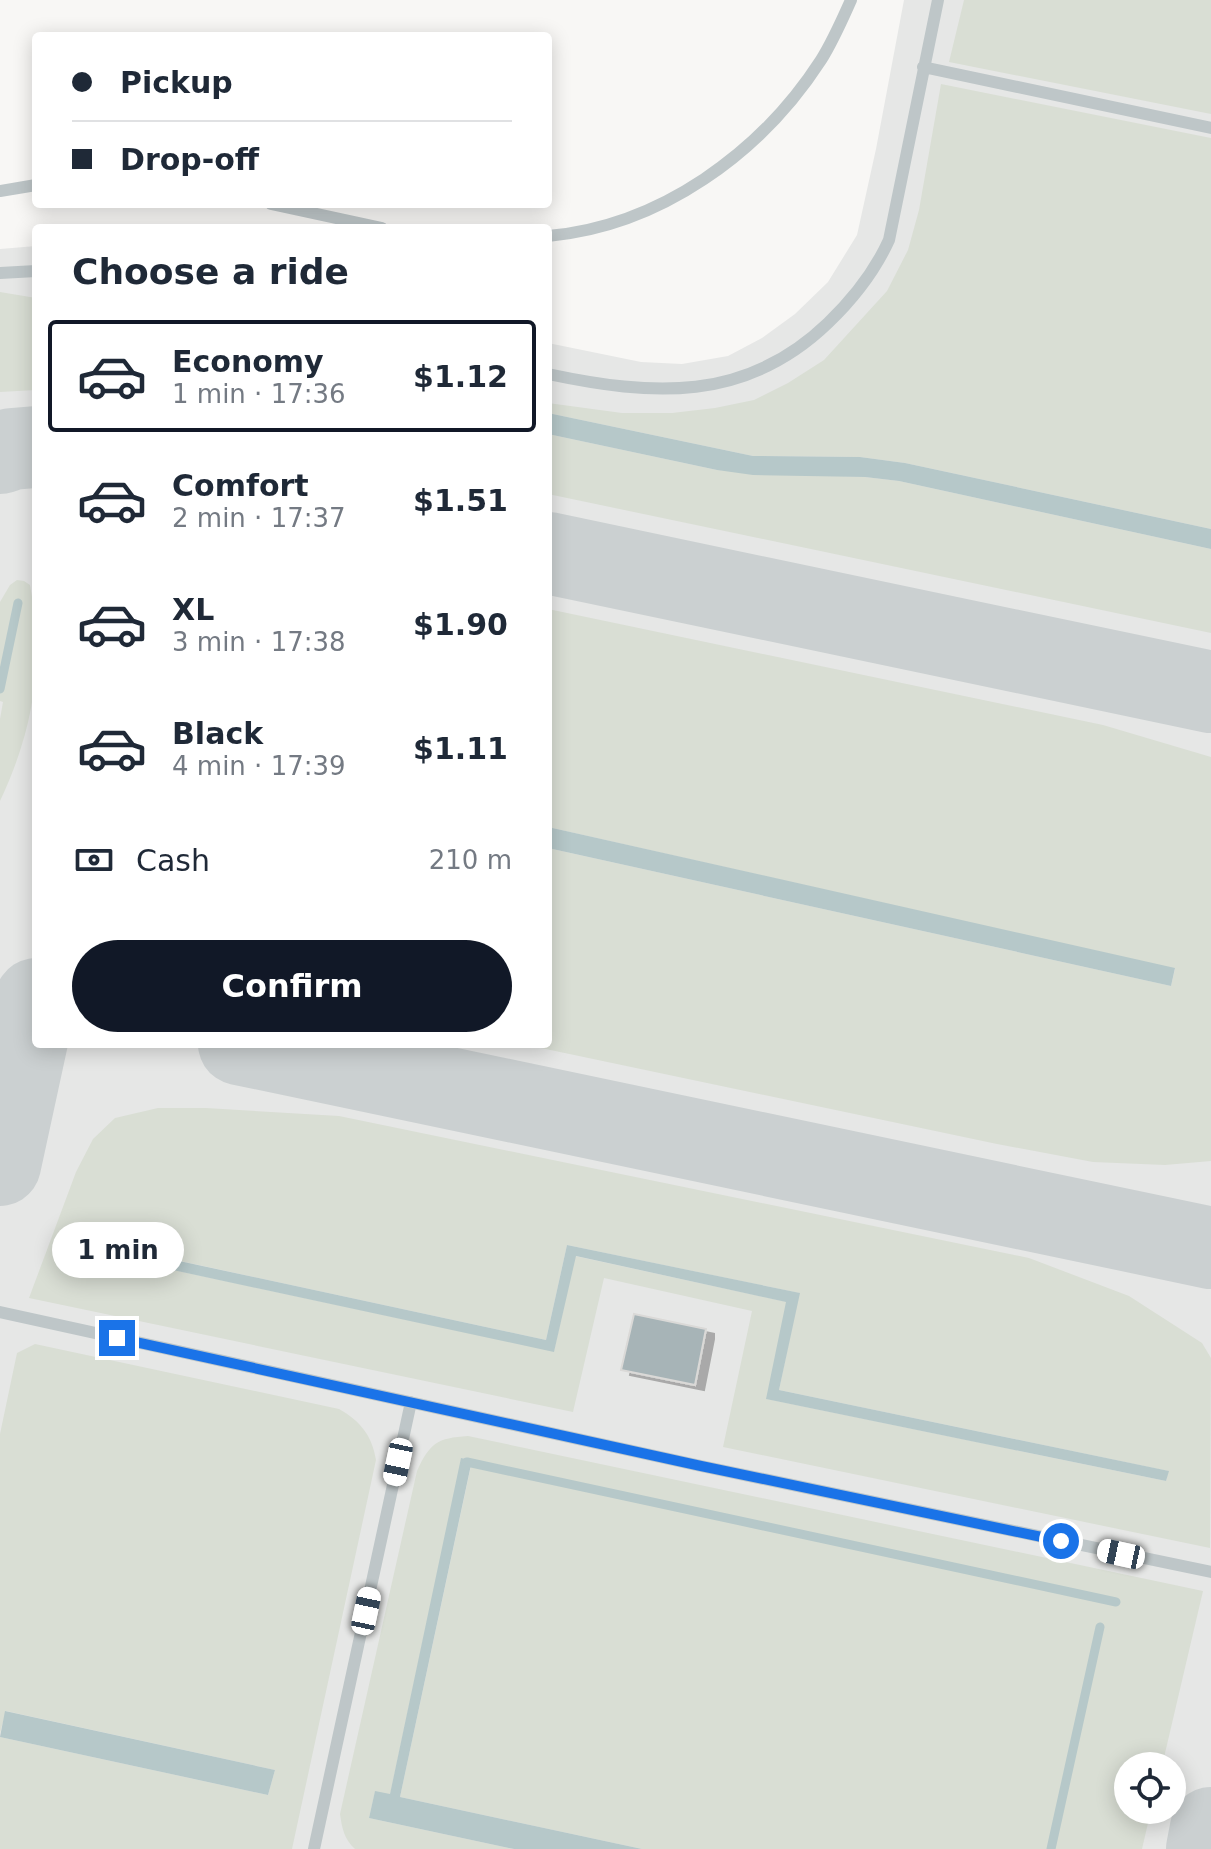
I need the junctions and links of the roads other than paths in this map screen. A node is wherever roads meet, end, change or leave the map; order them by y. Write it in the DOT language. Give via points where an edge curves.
graph roads {
  1 [pos="851,0"];
  2 [pos="938,0"];
  3 [pos="923,67"];
  4 [pos="1211,128"];
  5 [pos="32,186"];
  6 [pos="0,191"];
  7 [pos="290,208"];
  8 [pos="364,224"];
  9 [pos="552,236"];
  10 [pos="32,271"];
  11 [pos="0,273"];
  12 [pos="552,375"];
  13 [pos="0,1312"];
  14 [pos="411,1402"];
  15 [pos="1211,1572"];
  16 [pos="314,1849"];
  1 -- 9 [label="lane" via="822,59 795,97 740,152 666,202 599,227"];
  2 -- 3 [label="lane"];
  3 -- 4 [label="lane"];
  3 -- 12 [label="lane" via="889,240 845,307 797,350 747,376 673,389 631,389"];
  5 -- 6 [label="lane"];
  7 -- 8 [label="lane"];
  10 -- 11 [label="lane"];
  13 -- 14 [label="lane"];
  14 -- 15 [label="lane"];
  14 -- 16 [label="lane"];
}
